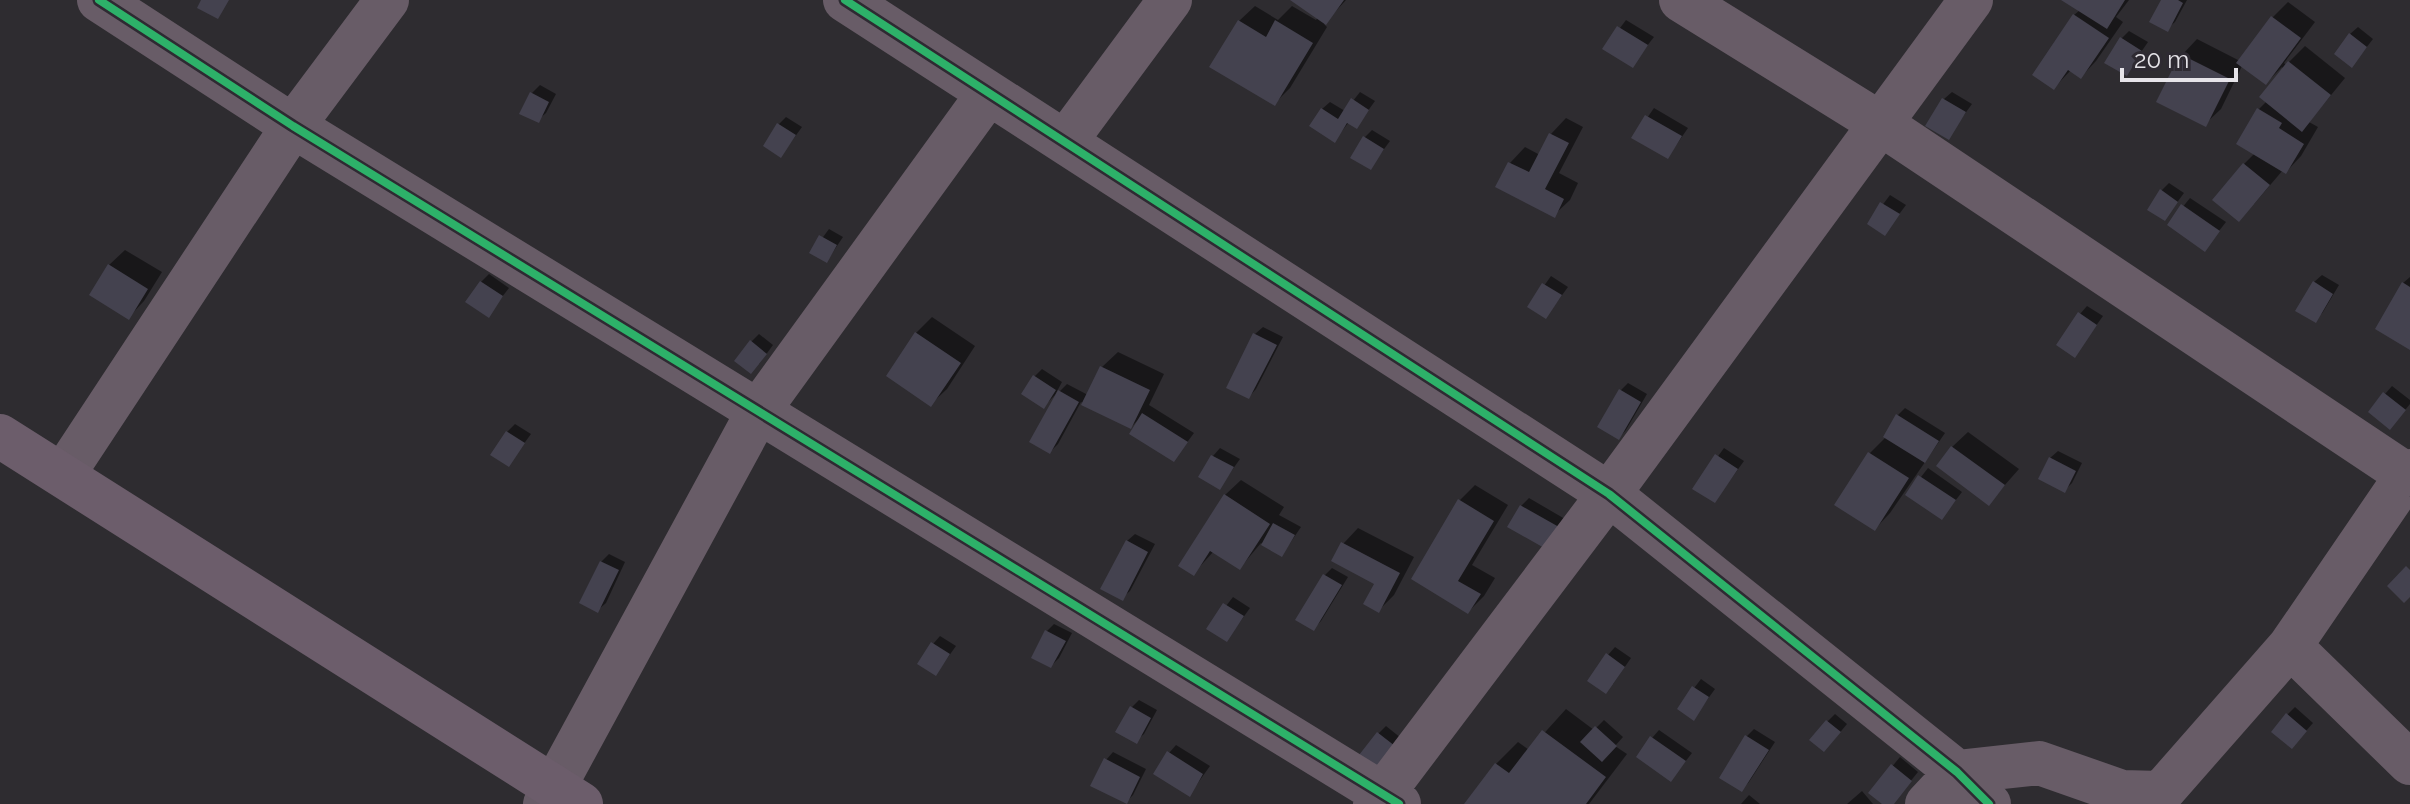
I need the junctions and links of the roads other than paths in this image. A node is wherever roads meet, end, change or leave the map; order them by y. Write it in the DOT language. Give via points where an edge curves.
graph roads {
  1 [pos="99,0"];
  2 [pos="387,0"];
  3 [pos="845,0"];
  4 [pos="1170,0"];
  5 [pos="1681,0"];
  6 [pos="1971,0"];
  7 [pos="988,94"];
  8 [pos="1881,124"];
  9 [pos="293,126"];
  10 [pos="1065,142"];
  11 [pos="759,410"];
  12 [pos="0,436"];
  13 [pos="2408,473"];
  14 [pos="63,475"];
  15 [pos="1609,494"];
  16 [pos="2290,646"];
  17 [pos="2410,763"];
  18 [pos="1957,772"];
  19 [pos="560,798"];
  20 [pos="1386,800"];
  21 [pos="1927,804"];
  22 [pos="1989,804"];
  1 -- 9 [label="street"];
  2 -- 9 [label="street"];
  3 -- 7 [label="street"];
  4 -- 10 [label="street"];
  5 -- 8 [label="street"];
  6 -- 8 [label="street"];
  7 -- 10 [label="street"];
  7 -- 11 [label="street"];
  8 -- 13 [label="street"];
  8 -- 15 [label="street"];
  9 -- 11 [label="street"];
  9 -- 14 [label="street"];
  10 -- 15 [label="street"];
  11 -- 19 [label="street"];
  11 -- 20 [label="street"];
  12 -- 14 [label="street"];
  13 -- 16 [label="street"];
  14 -- 19 [label="street"];
  15 -- 18 [label="street"];
  15 -- 20 [label="street"];
  16 -- 17 [label="street"];
  16 -- 18 [label="street" via="2161,793 2122,792 2039,763"];
  18 -- 21 [label="street"];
  18 -- 22 [label="street"];
}
